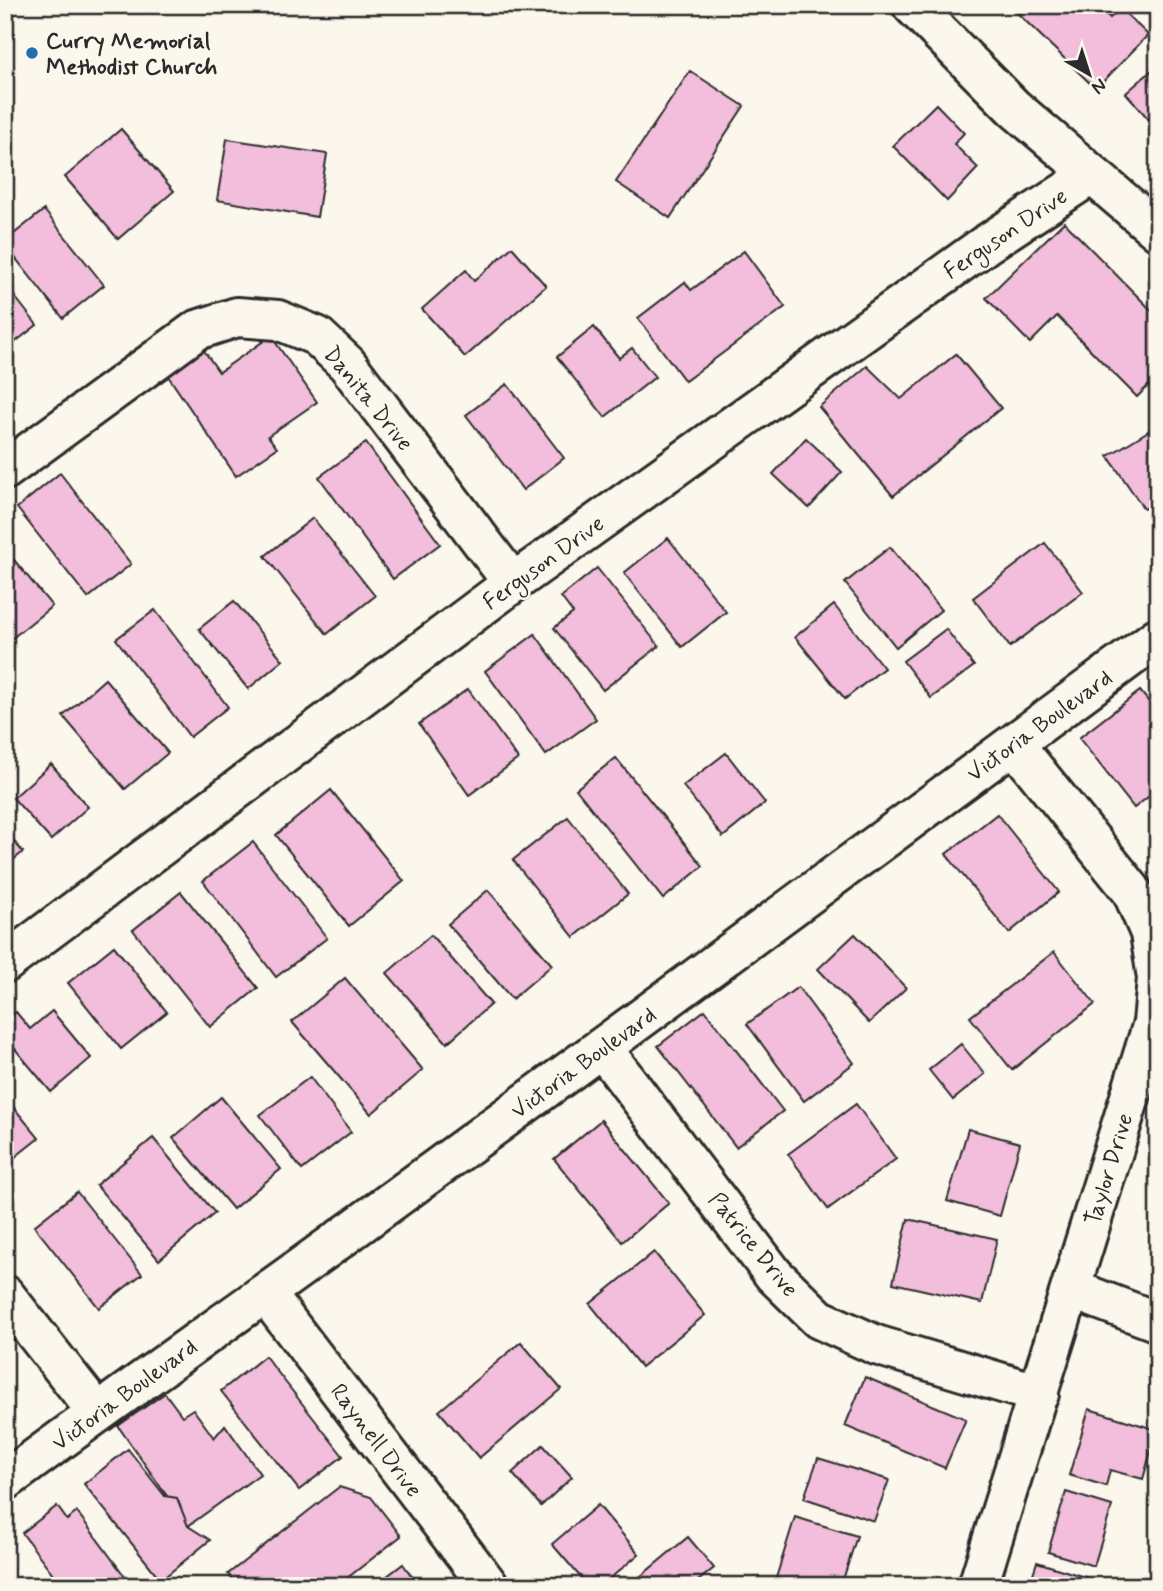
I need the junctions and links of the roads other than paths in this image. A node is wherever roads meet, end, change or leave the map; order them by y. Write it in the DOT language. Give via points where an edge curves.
graph roads {
  1 [pos="912,5"];
  2 [pos="1091,175"];
  3 [pos="1158,231"];
  4 [pos="5,470"];
  5 [pos="513,583"];
  6 [pos="1158,637"];
  7 [pos="1014,744"];
  8 [pos="5,963"];
  9 [pos="602,1048"];
  10 [pos="1071,1289"];
  11 [pos="266,1293"];
  12 [pos="5,1295"];
  13 [pos="1158,1322"];
  14 [pos="1039,1394"];
  15 [pos="97,1412"];
  16 [pos="5,1481"];
  17 [pos="489,1586"];
  18 [pos="978,1586"];
  1 -- 2 [label="street" via="1014,108"];
  2 -- 3 [label="street"];
  2 -- 5 [label="street, Ferguson Drive" via="985,245"];
  4 -- 5 [label="street, Danita Drive" via="197,330 237,317 278,320 317,336 347,364"];
  5 -- 8 [label="street, Ferguson Drive"];
  6 -- 7 [label="street, Victoria Boulevard"];
  7 -- 9 [label="street, Victoria Boulevard"];
  7 -- 10 [label="street, Taylor Drive" via="1132,891 1150,933 1157,978 1153,1023"];
  9 -- 11 [label="street, Victoria Boulevard"];
  9 -- 14 [label="street, Patrice Drive" via="774,1275 819,1319 876,1345"];
  10 -- 13 [label="street"];
  10 -- 14 [label="street, Taylor Drive"];
  11 -- 15 [label="street, Victoria Boulevard"];
  11 -- 17 [label="street, Raynell Drive"];
  12 -- 15 [label="street"];
  14 -- 18 [label="street, Taylor Drive"];
  15 -- 16 [label="street, Victoria Boulevard"];
}
